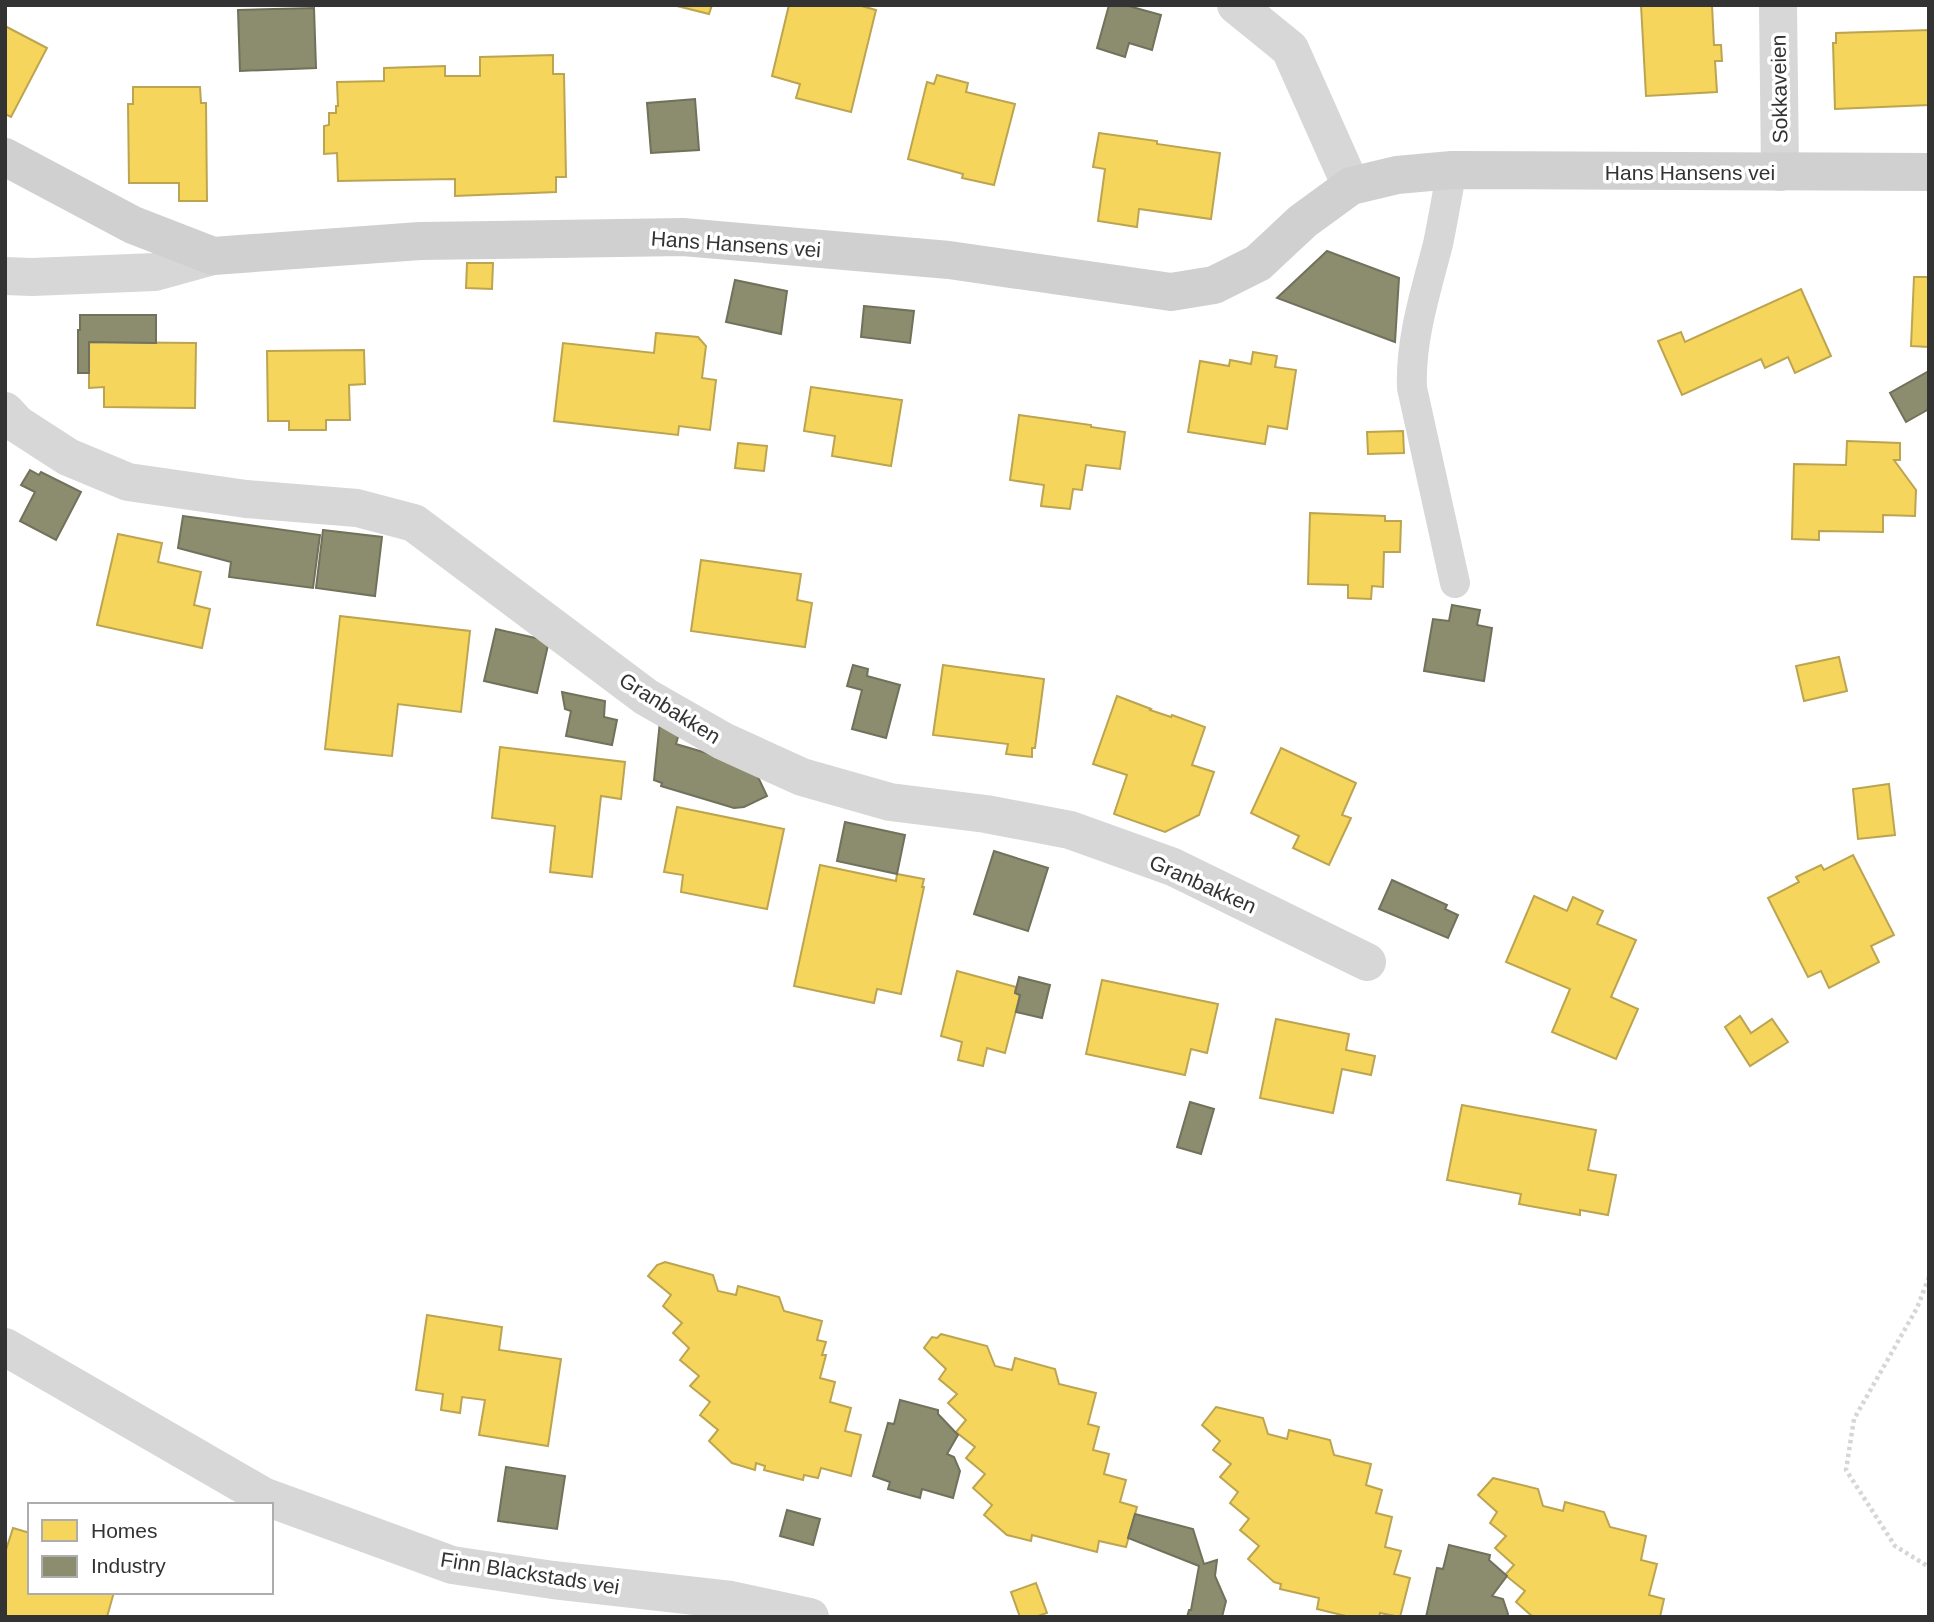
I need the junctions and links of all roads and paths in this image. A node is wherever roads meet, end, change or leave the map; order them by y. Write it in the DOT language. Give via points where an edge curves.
graph roads {
  1 [pos="1236,5"];
  2 [pos="1778,5"];
  3 [pos="5,157"];
  4 [pos="1452,170"];
  5 [pos="1780,172"];
  6 [pos="1929,172"];
  7 [pos="1351,187"];
  8 [pos="214,256"];
  9 [pos="5,276"];
  10 [pos="5,411"];
  11 [pos="1455,583"];
  12 [pos="1367,962"];
  13 [pos="1929,1277"];
  14 [pos="5,1347"];
  15 [pos="1929,1567"];
  16 [pos="810,1617"];
  1 -- 7 [label="street" via="1290,49"];
  2 -- 5 [label="street, Sokkaveien"];
  3 -- 8 [label="main road, Hans Hansens vei" via="133,225"];
  4 -- 5 [label="main road, Hans Hansens vei"];
  4 -- 7 [label="main road, Hans Hansens vei" via="1397,175"];
  4 -- 11 [label="lane" via="1411,368"];
  5 -- 6 [label="main road, Hans Hansens vei"];
  7 -- 8 [label="main road, Hans Hansens vei" via="1303,220 1258,263 1214,285 1171,292 949,260 683,237 420,242"];
  8 -- 9 [label="street" via="155,272"];
  10 -- 12 [label="street, Granbakken" via="68,457 128,482 246,499 357,508 414,523 646,697 723,741 802,777 890,802 1070,830 1173,867"];
  13 -- 15 [label="path" via="1917,1308 1854,1419 1846,1471 1895,1546"];
  14 -- 16 [label="street, Finn Blackstads vei" via="263,1496 453,1564 731,1600"];
}
